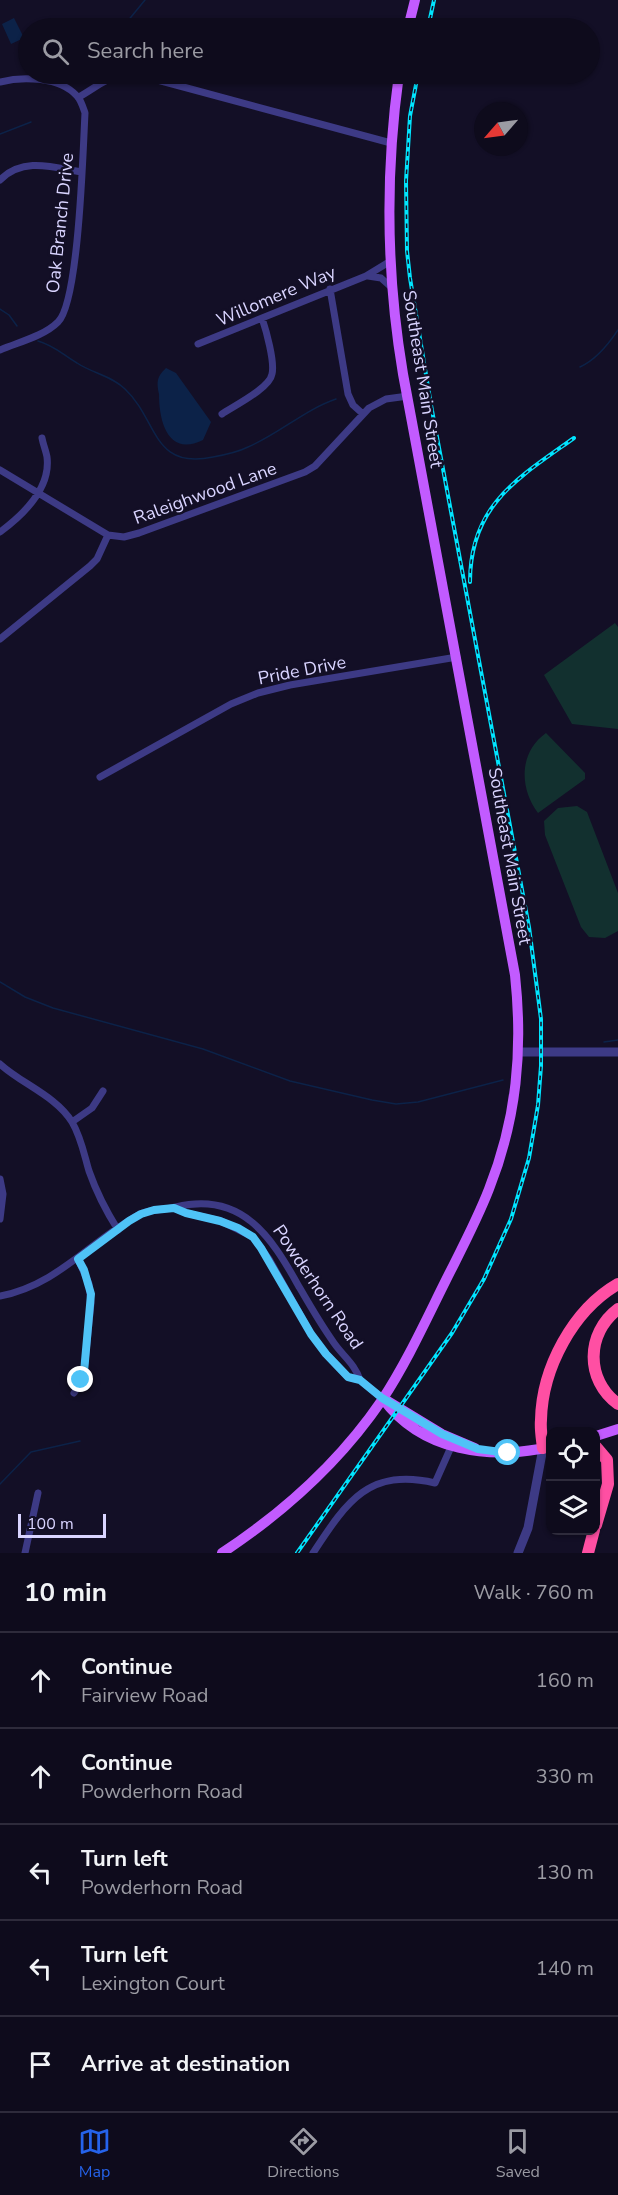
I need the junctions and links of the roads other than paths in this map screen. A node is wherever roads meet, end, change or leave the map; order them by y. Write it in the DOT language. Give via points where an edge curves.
graph roads {
  1 [pos="415,0"];
  2 [pos="410,18"];
  3 [pos="18,79"];
  4 [pos="0,80"];
  5 [pos="56,84"];
  6 [pos="99,84"];
  7 [pos="172,84"];
  8 [pos="398,84"];
  9 [pos="79,97"];
  10 [pos="391,143"];
  11 [pos="81,172"];
  12 [pos="0,180"];
  13 [pos="389,262"];
  14 [pos="366,276"];
  15 [pos="391,287"];
  16 [pos="330,289"];
  17 [pos="262,318"];
  18 [pos="198,344"];
  19 [pos="0,350"];
  20 [pos="408,396"];
  21 [pos="222,414"];
  22 [pos="363,414"];
  23 [pos="42,438"];
  24 [pos="0,471"];
  25 [pos="39,493"];
  26 [pos="0,532"];
  27 [pos="108,535"];
  28 [pos="0,639"];
  29 [pos="457,657"];
  30 [pos="100,777"];
  31 [pos="519,1052"];
  32 [pos="618,1052"];
  33 [pos="0,1064"];
  34 [pos="104,1091"];
  35 [pos="72,1122"];
  36 [pos="0,1179"];
  37 [pos="174,1208"];
  38 [pos="0,1220"];
  39 [pos="118,1230"];
  40 [pos="78,1259"];
  41 [pos="618,1284"];
  42 [pos="0,1296"];
  43 [pos="618,1309"];
  44 [pos="360,1380"];
  45 [pos="74,1393"];
  46 [pos="382,1398"];
  47 [pos="618,1404"];
  48 [pos="618,1429"];
  49 [pos="600,1435"];
  50 [pos="546,1443"];
  51 [pos="451,1447"];
  52 [pos="546,1447"];
  53 [pos="478,1449"];
  54 [pos="546,1451"];
  55 [pos="600,1452"];
  56 [pos="38,1493"];
  57 [pos="600,1511"];
  58 [pos="593,1535"];
  59 [pos="25,1553"];
  60 [pos="222,1553"];
  61 [pos="313,1553"];
  62 [pos="518,1553"];
  63 [pos="588,1553"];
  1 -- 2 [label="main road"];
  3 -- 4 [label="street"];
  5 -- 9 [label="street"];
  6 -- 9 [label="street"];
  7 -- 10 [label="street"];
  8 -- 10 [label="main road, Southeast Main Street"];
  9 -- 11 [label="street, Oak Branch Drive" via="85,113"];
  10 -- 13 [label="main road, Southeast Main Street"];
  11 -- 12 [label="street" via="30,164"];
  11 -- 19 [label="street, Oak Branch Drive" via="74,278 66,308 60,321 48,329"];
  13 -- 14 [label="street, Willomere Way"];
  13 -- 15 [label="main road, Southeast Main Street"];
  14 -- 15 [label="street" via="381,278"];
  14 -- 16 [label="street, Willomere Way"];
  15 -- 20 [label="main road, Southeast Main Street"];
  16 -- 17 [label="street, Willomere Way"];
  16 -- 22 [label="street" via="348,394"];
  17 -- 18 [label="street, Willomere Way"];
  17 -- 21 [label="street" via="273,374 260,389"];
  20 -- 22 [label="street, Raleighwood Lane" via="386,399"];
  20 -- 29 [label="main road, Southeast Main Street"];
  22 -- 27 [label="street, Raleighwood Lane" via="305,472 139,533 124,537"];
  23 -- 25 [label="street" via="47,468"];
  24 -- 25 [label="street"];
  25 -- 26 [label="street"];
  25 -- 27 [label="street"];
  27 -- 28 [label="street" via="90,566"];
  29 -- 30 [label="street, Pride Drive" via="258,693"];
  29 -- 31 [label="main road, Southeast Main Street" via="515,975"];
  31 -- 32 [label="street"];
  31 -- 46 [label="main road, Southeast Main Street" via="509,1126 489,1190 421,1331"];
  33 -- 35 [label="street" via="62,1109"];
  34 -- 35 [label="street" via="92,1108"];
  35 -- 39 [label="street" via="94,1184"];
  36 -- 38 [label="street"];
  37 -- 39 [label="street, Powderhorn Road" via="146,1212"];
  37 -- 44 [label="street, Powderhorn Road" via="220,1221 253,1237 311,1334 348,1377"];
  37 -- 44 [label="street, Powderhorn Road" via="188,1203 221,1208 244,1216 263,1230 334,1343 357,1368"];
  39 -- 40 [label="street, Powderhorn Road"];
  40 -- 42 [label="street, Powderhorn Road" via="33,1286"];
  40 -- 45 [label="street" via="89,1284 91,1303 84,1372"];
  41 -- 50 [label="highway" via="603,1293 571,1327 554,1363 540,1420"];
  43 -- 47 [label="highway" via="598,1334 593,1362 600,1386"];
  44 -- 46 [label="street, Powderhorn Road"];
  46 -- 51 [label="main road" via="395,1415"];
  46 -- 53 [label="main road" via="442,1434"];
  46 -- 60 [label="main road, Southeast Main Street" via="339,1455 298,1496"];
  48 -- 49 [label="main road"];
  51 -- 53 [label="main road"];
  51 -- 61 [label="street" via="435,1483 401,1478 365,1490 344,1508"];
  52 -- 53 [label="main road" via="508,1453"];
  54 -- 62 [label="street" via="528,1528"];
  55 -- 57 [label="highway" via="607,1460 608,1484"];
  56 -- 59 [label="street"];
  58 -- 63 [label="highway"];
}
